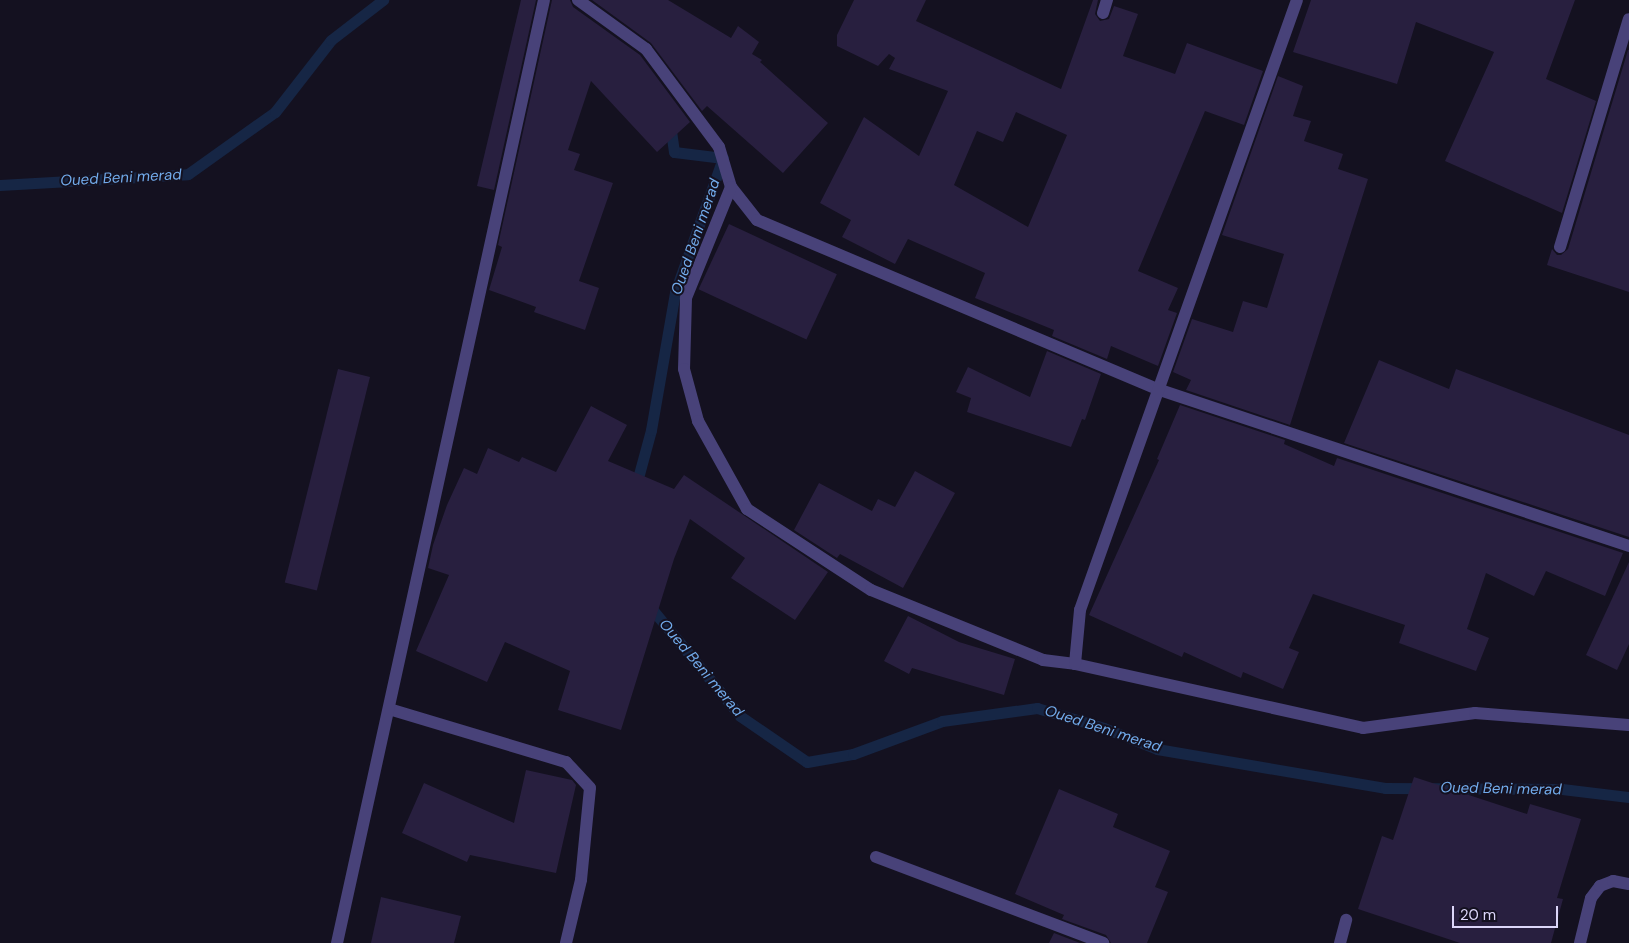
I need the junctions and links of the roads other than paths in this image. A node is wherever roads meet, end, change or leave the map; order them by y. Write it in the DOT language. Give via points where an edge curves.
graph roads {
  1 [pos="544,0"];
  2 [pos="578,0"];
  3 [pos="1107,0"];
  4 [pos="1297,0"];
  5 [pos="1103,13"];
  6 [pos="1629,19"];
  7 [pos="731,187"];
  8 [pos="1560,246"];
  9 [pos="1160,390"];
  10 [pos="1629,546"];
  11 [pos="1075,664"];
  12 [pos="389,709"];
  13 [pos="1629,725"];
  14 [pos="876,857"];
  15 [pos="1629,884"];
  16 [pos="1346,920"];
  17 [pos="337,943"];
  18 [pos="566,943"];
  19 [pos="1103,943"];
  20 [pos="1340,943"];
  21 [pos="1580,943"];
  1 -- 12 [label="street"];
  2 -- 7 [label="street" via="646,49 719,147"];
  3 -- 5 [label="street"];
  4 -- 9 [label="street"];
  6 -- 8 [label="street"];
  7 -- 9 [label="street" via="757,220"];
  7 -- 11 [label="street" via="686,298 684,369 698,421 746,509 871,590 1043,660"];
  9 -- 10 [label="street"];
  9 -- 11 [label="street" via="1080,610"];
  11 -- 13 [label="street" via="1362,728 1475,713"];
  12 -- 17 [label="street"];
  12 -- 18 [label="street" via="566,762 590,788 580,880"];
  14 -- 19 [label="street"];
  15 -- 21 [label="street" via="1613,881 1600,886 1591,898"];
  16 -- 20 [label="street"];
}
